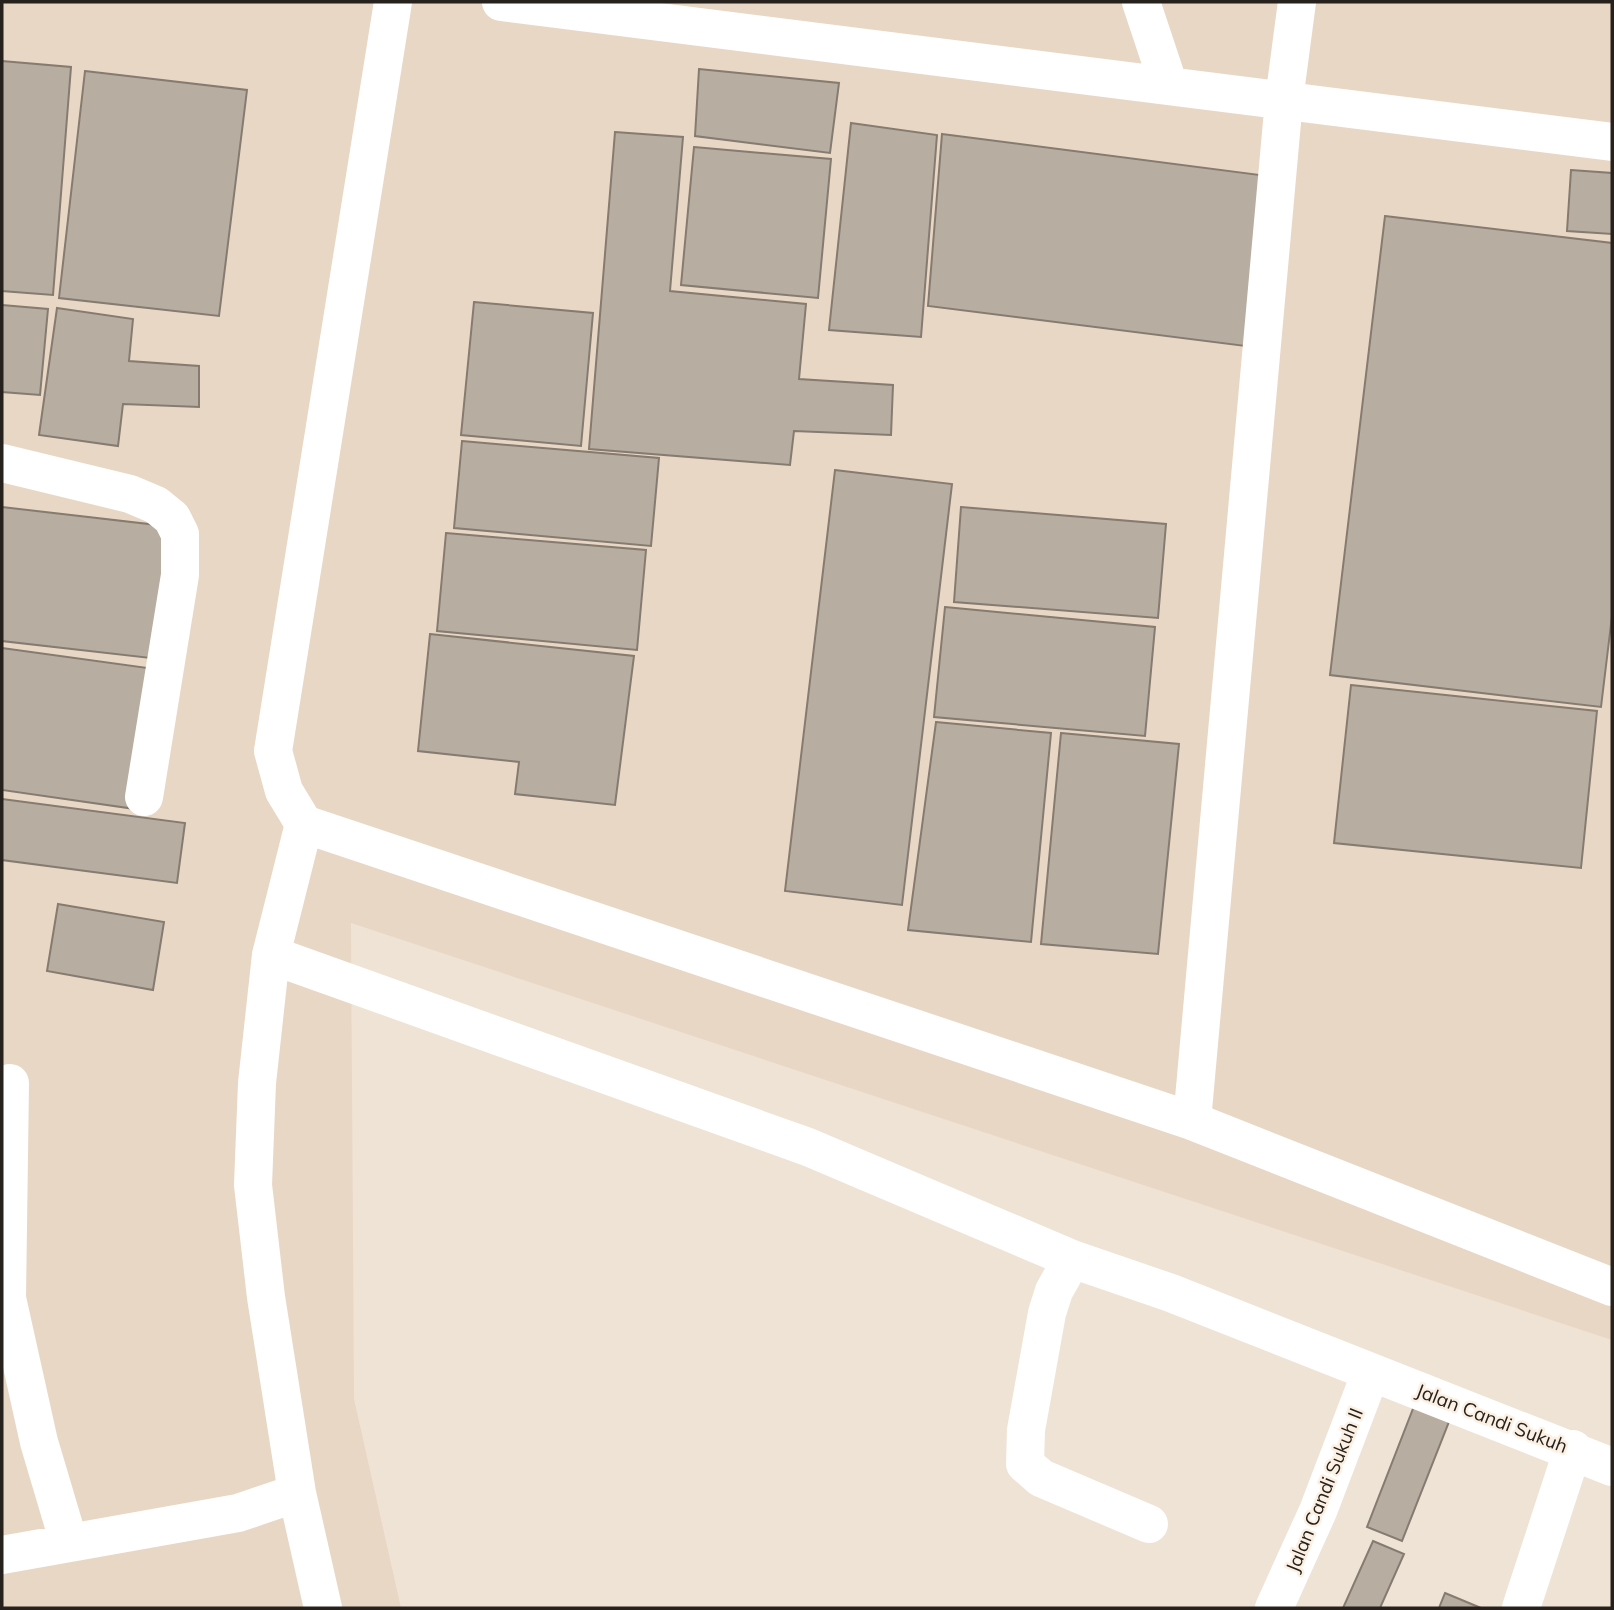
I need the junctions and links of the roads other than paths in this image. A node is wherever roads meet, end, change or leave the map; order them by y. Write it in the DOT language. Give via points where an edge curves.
graph roads {
  1 [pos="393,2"];
  2 [pos="1141,2"];
  3 [pos="1297,2"];
  4 [pos="523,3"];
  5 [pos="1169,86"];
  6 [pos="1284,100"];
  7 [pos="1612,142"];
  8 [pos="2,463"];
  9 [pos="144,797"];
  10 [pos="304,824"];
  11 [pos="271,955"];
  12 [pos="10,1083"];
  13 [pos="1192,1121"];
  14 [pos="1072,1259"];
  15 [pos="1612,1287"];
  16 [pos="1371,1372"];
  17 [pos="1573,1450"];
  18 [pos="1612,1467"];
  19 [pos="297,1493"];
  20 [pos="1149,1524"];
  21 [pos="69,1543"];
  22 [pos="2,1555"];
  23 [pos="323,1608"];
  24 [pos="1274,1608"];
  25 [pos="1521,1608"];
  1 -- 10 [label="street" via="273,751 284,792"];
  2 -- 5 [label="street"];
  3 -- 6 [label="street"];
  4 -- 5 [label="street"];
  5 -- 6 [label="street"];
  6 -- 7 [label="street"];
  6 -- 13 [label="street"];
  8 -- 9 [label="street" via="130,494 156,505 172,518 180,534 180,575"];
  10 -- 11 [label="street"];
  10 -- 13 [label="street"];
  11 -- 14 [label="street, Jalan Candi Sukuh" via="808,1147"];
  11 -- 19 [label="street" via="257,1083 253,1185"];
  12 -- 21 [label="street" via="7,1298 39,1442"];
  13 -- 15 [label="street"];
  14 -- 16 [label="street, Jalan Candi Sukuh"];
  14 -- 20 [label="street" via="1047,1313 1026,1430 1026,1464 1041,1478"];
  16 -- 17 [label="street, Jalan Candi Sukuh"];
  16 -- 24 [label="street, Jalan Candi Sukuh II" via="1318,1511"];
  17 -- 18 [label="street, Jalan Candi Sukuh"];
  17 -- 25 [label="street"];
  19 -- 21 [label="street" via="238,1513"];
  19 -- 23 [label="street"];
  21 -- 22 [label="street"];
}
